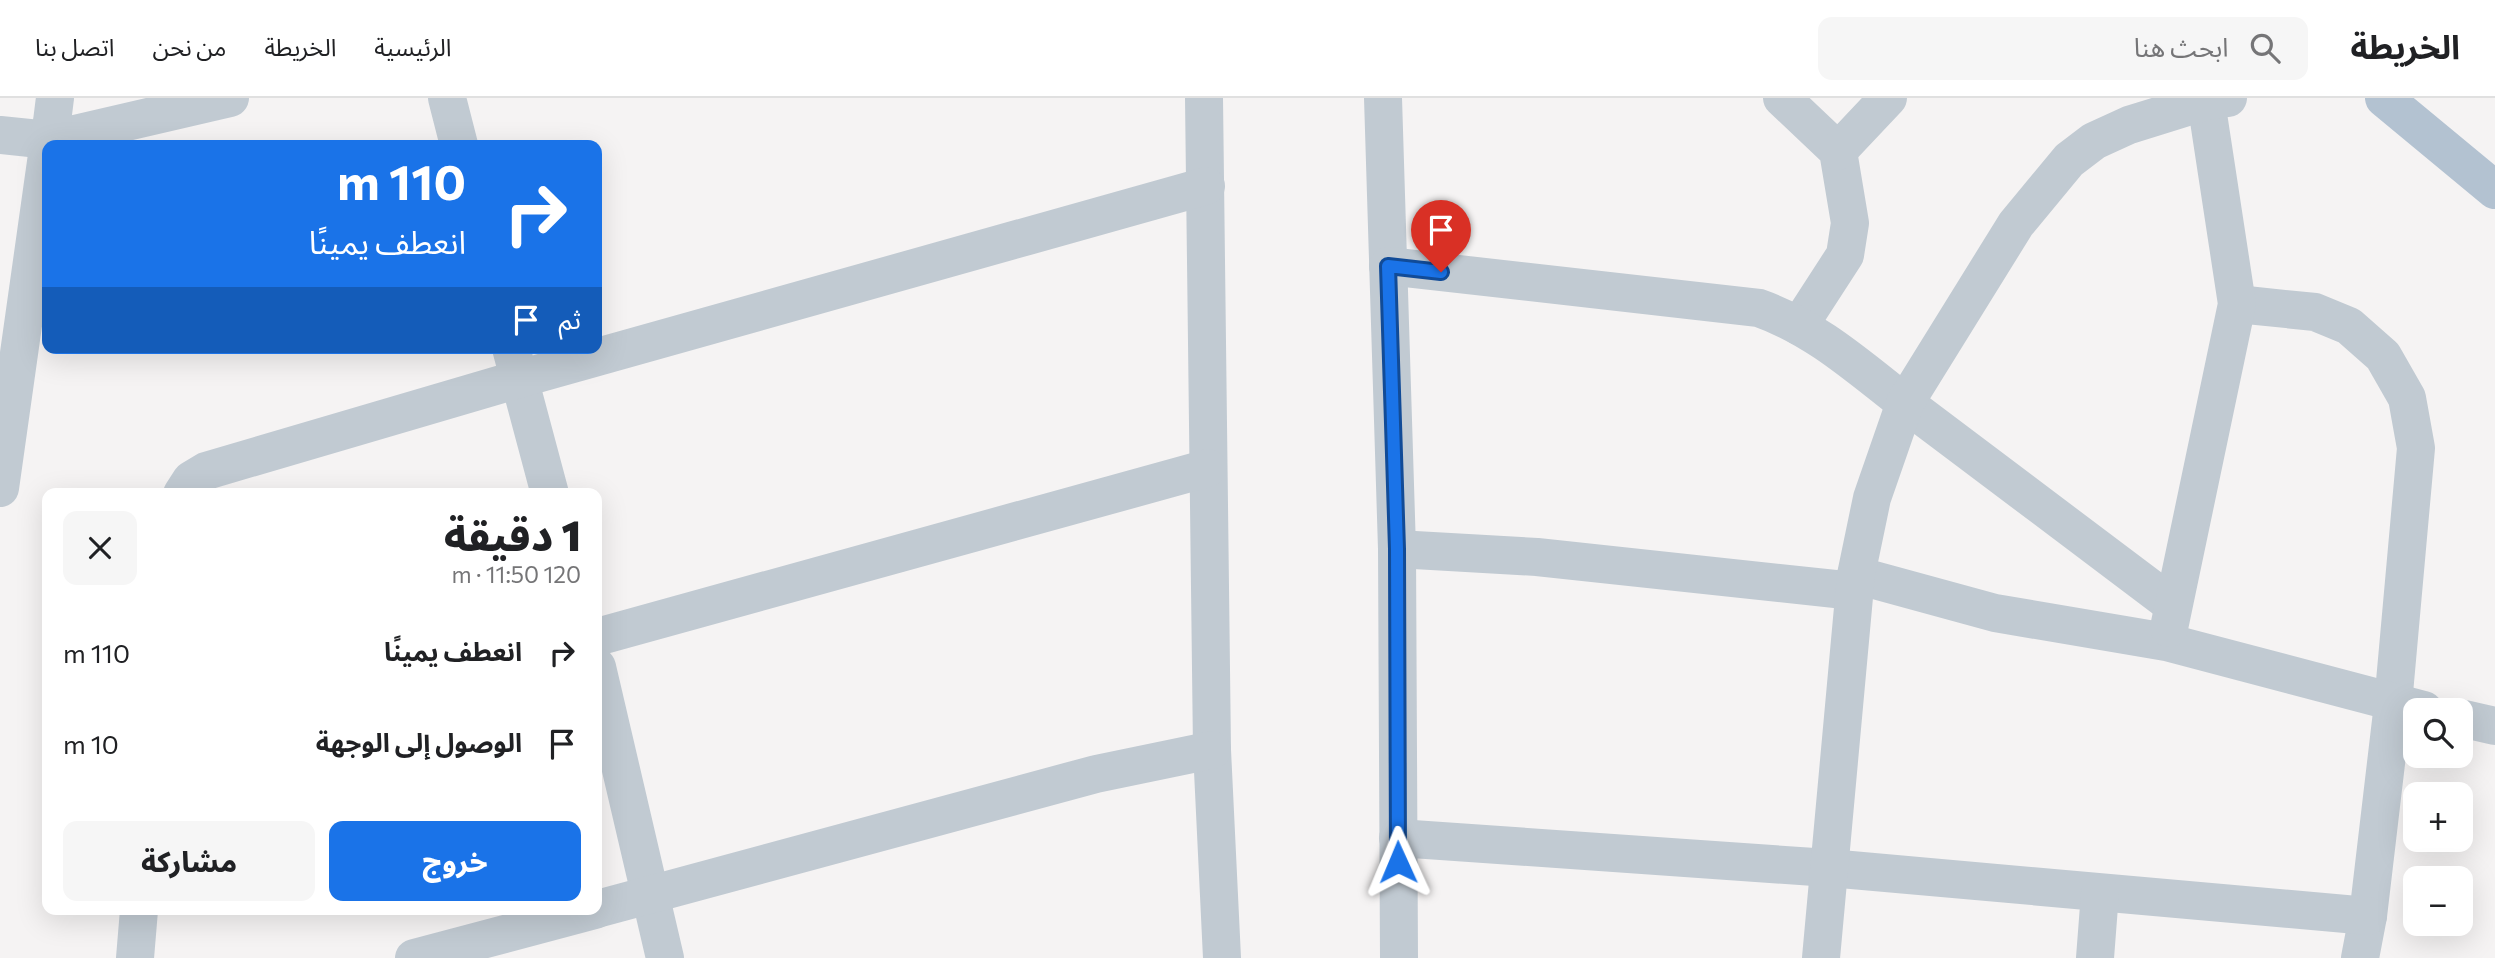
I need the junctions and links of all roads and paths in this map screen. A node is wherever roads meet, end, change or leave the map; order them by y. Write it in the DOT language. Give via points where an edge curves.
graph roads {
  1 [pos="55,98"];
  2 [pos="447,98"];
  3 [pos="1204,98"];
  4 [pos="1383,98"];
  5 [pos="1782,98"];
  6 [pos="1888,98"];
  7 [pos="2384,98"];
  8 [pos="224,99"];
  9 [pos="2217,99"];
  10 [pos="0,135"];
  11 [pos="49,140"];
  12 [pos="74,140"];
  13 [pos="458,140"];
  14 [pos="42,146"];
  15 [pos="1838,150"];
  16 [pos="1206,186"];
  17 [pos="42,190"];
  18 [pos="2495,190"];
  19 [pos="1388,266"];
  20 [pos="2237,304"];
  21 [pos="1799,326"];
  22 [pos="602,341"];
  23 [pos="550,354"];
  24 [pos="515,363"];
  25 [pos="1905,403"];
  26 [pos="1208,468"];
  27 [pos="0,488"];
  28 [pos="186,488"];
  29 [pos="549,488"];
  30 [pos="1397,549"];
  31 [pos="1855,583"];
  32 [pos="2174,605"];
  33 [pos="602,636"];
  34 [pos="2166,642"];
  35 [pos="602,689"];
  36 [pos="2409,698"];
  37 [pos="2403,705"];
  38 [pos="2473,721"];
  39 [pos="2495,726"];
  40 [pos="2403,738"];
  41 [pos="1212,750"];
  42 [pos="1398,838"];
  43 [pos="1829,868"];
  44 [pos="2100,892"];
  45 [pos="649,896"];
  46 [pos="602,908"];
  47 [pos="139,915"];
  48 [pos="577,915"];
  49 [pos="2368,916"];
  50 [pos="135,958"];
  51 [pos="414,958"];
  52 [pos="665,958"];
  53 [pos="1222,958"];
  54 [pos="1399,958"];
  55 [pos="1821,958"];
  56 [pos="2095,958"];
  57 [pos="2360,958"];
  1 -- 11 [label="street"];
  2 -- 13 [label="street"];
  3 -- 16 [label="street"];
  4 -- 19 [label="street"];
  5 -- 15 [label="street"];
  6 -- 15 [label="street"];
  7 -- 18 [label="main road"];
  8 -- 12 [label="street"];
  9 -- 20 [label="street"];
  9 -- 25 [label="street" via="2129,125 2094,141 2069,160 2016,224"];
  10 -- 14 [label="street"];
  15 -- 21 [label="street" via="1850,223 1845,256"];
  16 -- 22 [label="street"];
  16 -- 26 [label="street"];
  17 -- 27 [label="street"];
  19 -- 21 [label="street" via="1759,308"];
  19 -- 30 [label="street"];
  20 -- 32 [label="street"];
  20 -- 36 [label="street" via="2315,312 2349,326 2383,356 2407,398 2416,448"];
  21 -- 25 [label="street" via="1821,337"];
  23 -- 24 [label="street"];
  24 -- 28 [label="street" via="206,471"];
  24 -- 29 [label="street"];
  25 -- 31 [label="street" via="1872,498"];
  25 -- 32 [label="street"];
  26 -- 33 [label="street"];
  26 -- 41 [label="street"];
  30 -- 31 [label="street"];
  30 -- 42 [label="street"];
  31 -- 34 [label="street"];
  31 -- 43 [label="street"];
  32 -- 34 [label="street"];
  34 -- 37 [label="street"];
  35 -- 45 [label="street"];
  38 -- 39 [label="street"];
  40 -- 49 [label="street"];
  41 -- 45 [label="street" via="1096,774"];
  41 -- 53 [label="street"];
  42 -- 43 [label="street"];
  42 -- 54 [label="street"];
  43 -- 44 [label="street"];
  43 -- 55 [label="street"];
  44 -- 49 [label="street"];
  44 -- 56 [label="street"];
  45 -- 46 [label="street"];
  45 -- 52 [label="street"];
  47 -- 50 [label="street"];
  48 -- 51 [label="street"];
  49 -- 57 [label="street"];
}
